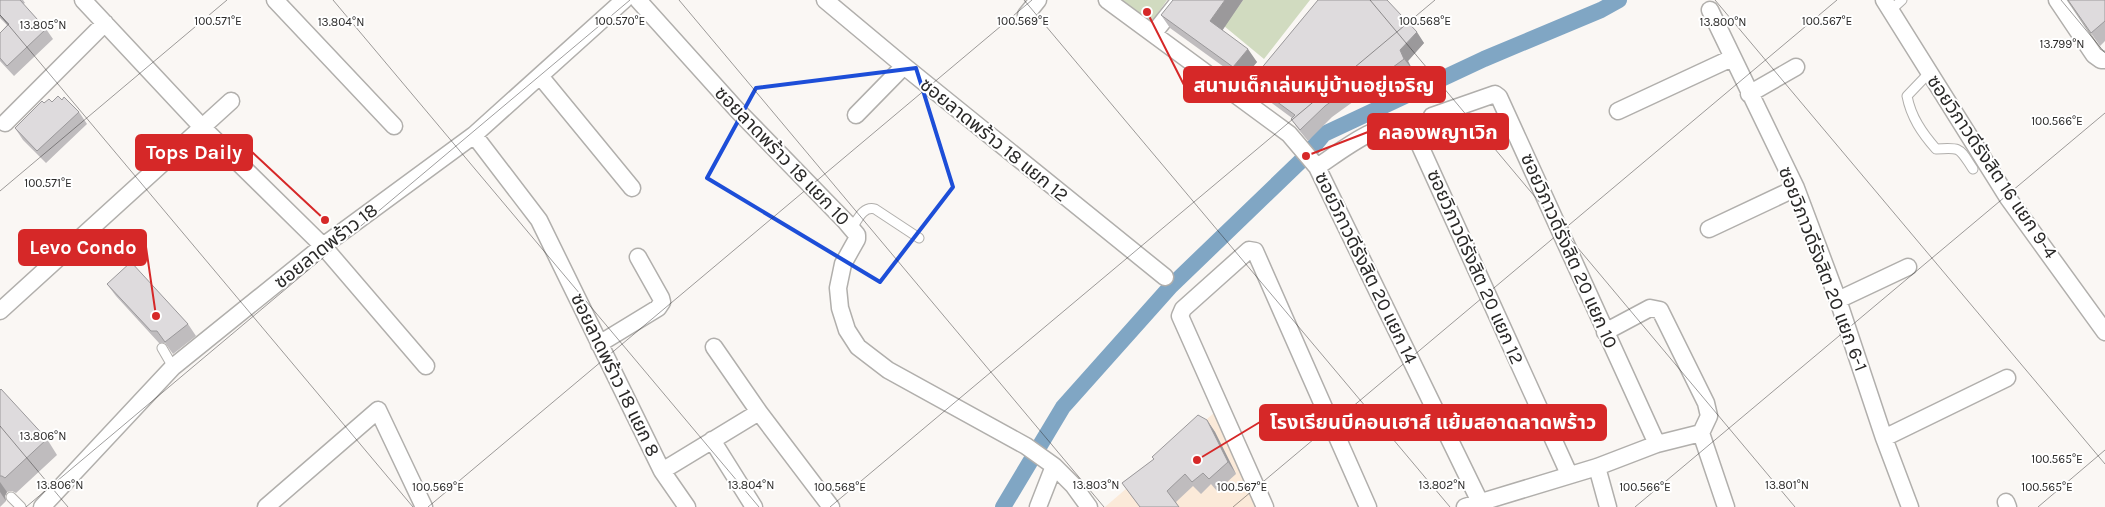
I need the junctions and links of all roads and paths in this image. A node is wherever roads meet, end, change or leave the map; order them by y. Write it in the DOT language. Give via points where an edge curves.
graph roads {
  1 [pos="83,0"];
  2 [pos="275,0"];
  3 [pos="624,0"];
  4 [pos="638,0"];
  5 [pos="825,0"];
  6 [pos="1038,0"];
  7 [pos="1107,0"];
  8 [pos="1180,0"];
  9 [pos="2057,0"];
  10 [pos="1892,4"];
  11 [pos="1710,10"];
  12 [pos="1026,15"];
  13 [pos="105,23"];
  14 [pos="1153,34"];
  15 [pos="2100,57"];
  16 [pos="1732,58"];
  17 [pos="904,66"];
  18 [pos="1796,67"];
  19 [pos="1929,73"];
  20 [pos="540,76"];
  21 [pos="1749,94"];
  22 [pos="231,100"];
  23 [pos="1618,111"];
  24 [pos="856,115"];
  25 [pos="1432,116"];
  26 [pos="5,123"];
  27 [pos="201,126"];
  28 [pos="394,126"];
  29 [pos="474,135"];
  30 [pos="1317,167"];
  31 [pos="1973,169"];
  32 [pos="632,188"];
  33 [pos="1796,188"];
  34 [pos="852,228"];
  35 [pos="1709,229"];
  36 [pos="919,238"];
  37 [pos="323,246"];
  38 [pos="638,258"];
  39 [pos="1908,268"];
  40 [pos="1166,278"];
  41 [pos="1838,300"];
  42 [pos="0,311"];
  43 [pos="1605,332"];
  44 [pos="2105,332"];
  45 [pos="599,344"];
  46 [pos="162,348"];
  47 [pos="714,348"];
  48 [pos="426,366"];
  49 [pos="173,368"];
  50 [pos="2006,378"];
  51 [pos="759,412"];
  52 [pos="1701,433"];
  53 [pos="1884,438"];
  54 [pos="712,440"];
  55 [pos="1657,444"];
  56 [pos="1054,466"];
  57 [pos="1597,467"];
  58 [pos="662,471"];
  59 [pos="1569,474"];
  60 [pos="12,496"];
  61 [pos="1483,504"];
  62 [pos="21,507"];
  63 [pos="42,507"];
  64 [pos="266,507"];
  65 [pos="424,507"];
  66 [pos="686,507"];
  67 [pos="754,507"];
  68 [pos="831,507"];
  69 [pos="1038,507"];
  70 [pos="1088,507"];
  71 [pos="1265,507"];
  72 [pos="1368,507"];
  73 [pos="1608,507"];
  74 [pos="1726,507"];
  75 [pos="1910,507"];
  1 -- 13 [label="street"];
  2 -- 28 [label="street"];
  3 -- 20 [label="street, ซอยลาดพร้าว 18"];
  4 -- 34 [label="street, ซอยลาดพร้าว 18 แยก 10" via="738,112"];
  5 -- 17 [label="street, ซอยลาดพร้าว 18 แยก 12"];
  6 -- 12 [label="street"];
  7 -- 14 [label="street, ซอยวิภาวดีรังสิต 20 แยก 14"];
  8 -- 14 [label="street"];
  9 -- 15 [label="street"];
  10 -- 19 [label="street, ซอยวิภาวดีรังสิต 16 แยก 9-4"];
  11 -- 16 [label="street, ซอยวิภาวดีรังสิต 20 แยก 6-1"];
  13 -- 26 [label="street"];
  13 -- 27 [label="street"];
  14 -- 30 [label="street, ซอยวิภาวดีรังสิต 20 แยก 14" via="1244,94 1289,134"];
  16 -- 21 [label="street, ซอยวิภาวดีรังสิต 20 แยก 6-1"];
  16 -- 23 [label="street"];
  17 -- 24 [label="street"];
  17 -- 40 [label="street, ซอยลาดพร้าว 18 แยก 12"];
  18 -- 21 [label="street"];
  19 -- 31 [label="lane" via="1907,96 1910,112 1936,149 1956,147"];
  19 -- 44 [label="street, ซอยวิภาวดีรังสิต 16 แยก 9-4" via="2008,198"];
  20 -- 29 [label="street, ซอยลาดพร้าว 18"];
  20 -- 32 [label="street"];
  21 -- 33 [label="street, ซอยวิภาวดีรังสิต 20 แยก 6-1"];
  22 -- 27 [label="street"];
  25 -- 43 [label="street, ซอยวิภาวดีรังสิต 20 แยก 10" via="1495,94 1499,96"];
  27 -- 37 [label="street"];
  27 -- 42 [label="street"];
  29 -- 37 [label="street, ซอยลาดพร้าว 18"];
  29 -- 45 [label="street, ซอยลาดพร้าว 18 แยก 8" via="539,220"];
  30 -- 59 [label="street, ซอยวิภาวดีรังสิต 20 แยก 12" via="1376,130 1406,127 1416,137"];
  30 -- 61 [label="street, ซอยวิภาวดีรังสิต 20 แยก 14"];
  33 -- 35 [label="street"];
  33 -- 41 [label="street, ซอยวิภาวดีรังสิต 20 แยก 6-1"];
  34 -- 36 [label="lane" via="864,210 870,208"];
  34 -- 56 [label="street, ซอยลาดพร้าว 18 แยก 10" via="857,239 843,264 838,288 848,330 858,347 888,370 1026,446"];
  37 -- 48 [label="street"];
  37 -- 49 [label="street, ซอยลาดพร้าว 18"];
  38 -- 45 [label="street" via="661,298 661,304"];
  39 -- 41 [label="street"];
  41 -- 53 [label="street, ซอยวิภาวดีรังสิต 20 แยก 6-1"];
  43 -- 52 [label="street" via="1650,308 1660,310 1706,403 1709,416"];
  43 -- 55 [label="street, ซอยวิภาวดีรังสิต 20 แยก 10"];
  45 -- 58 [label="street, ซอยลาดพร้าว 18 แยก 8"];
  46 -- 49 [label="lane"];
  47 -- 51 [label="street"];
  49 -- 63 [label="street, ซอยลาดพร้าว 18"];
  50 -- 53 [label="street"];
  51 -- 54 [label="street, ซอยลาดพร้าว 18 แยก 8"];
  51 -- 68 [label="street"];
  52 -- 55 [label="street"];
  52 -- 74 [label="street"];
  53 -- 75 [label="street, ซอยวิภาวดีรังสิต 20 แยก 6-1"];
  54 -- 58 [label="street, ซอยลาดพร้าว 18 แยก 8"];
  54 -- 67 [label="street"];
  55 -- 57 [label="street"];
  56 -- 69 [label="street"];
  56 -- 70 [label="street, ซอยลาดพร้าว 18 แยก 10"];
  57 -- 59 [label="street"];
  57 -- 73 [label="street"];
  58 -- 66 [label="street"];
  59 -- 61 [label="street"];
  60 -- 62 [label="lane"];
  64 -- 65 [label="street" via="378,410"];
  71 -- 72 [label="street" via="1180,316 1183,309 1249,250 1255,251"];
}
